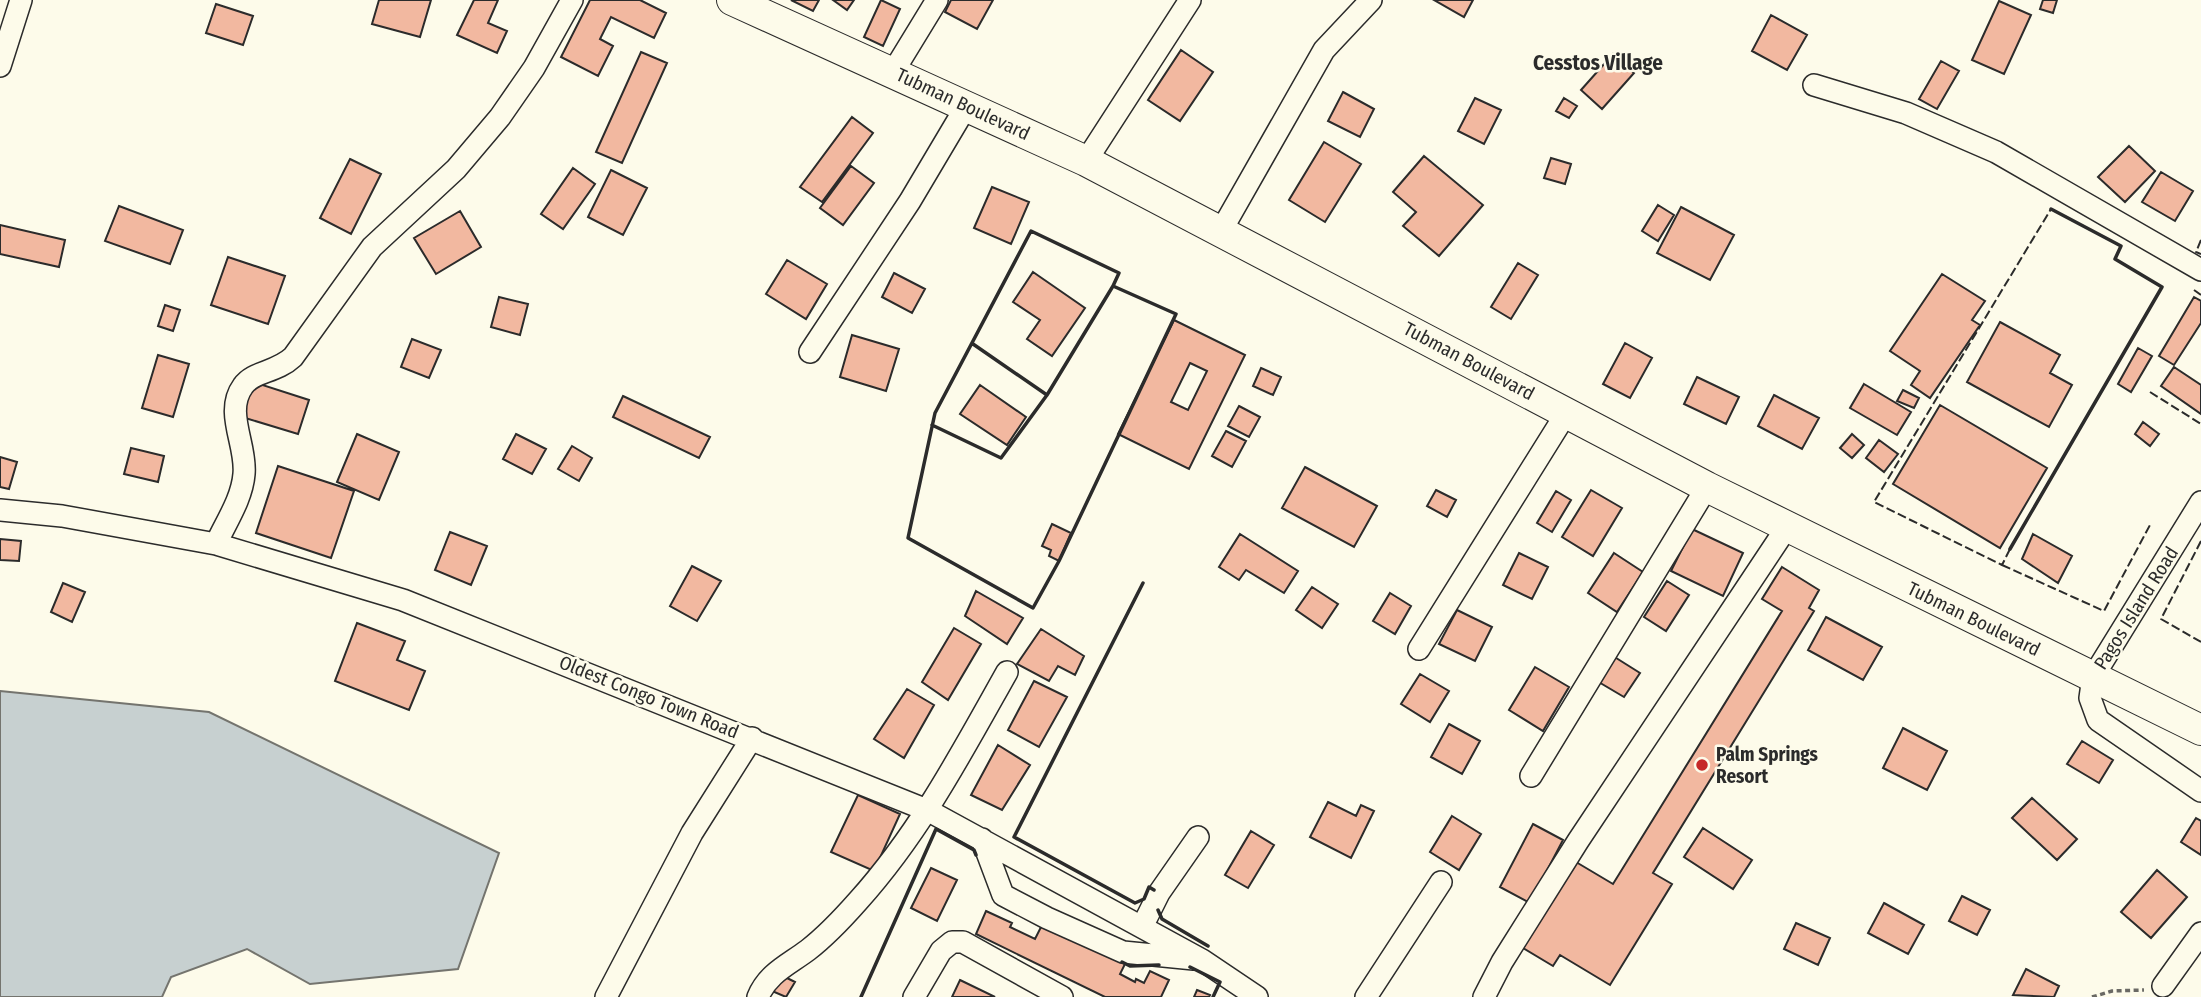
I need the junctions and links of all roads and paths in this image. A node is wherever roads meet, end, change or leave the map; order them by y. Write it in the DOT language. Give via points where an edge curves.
graph roads {
  1 [pos="21,0"];
  2 [pos="572,0"];
  3 [pos="732,0"];
  4 [pos="937,0"];
  5 [pos="1190,0"];
  6 [pos="1371,0"];
  7 [pos="0,66"];
  8 [pos="893,72"];
  9 [pos="1814,85"];
  10 [pos="967,106"];
  11 [pos="1086,161"];
  12 [pos="1221,231"];
  13 [pos="2201,270"];
  14 [pos="810,352"];
  15 [pos="1567,412"];
  16 [pos="1707,487"];
  17 [pos="2200,504"];
  18 [pos="0,510"];
  19 [pos="1787,527"];
  20 [pos="216,544"];
  21 [pos="1419,649"];
  22 [pos="1007,672"];
  23 [pos="2093,677"];
  24 [pos="2201,730"];
  25 [pos="752,738"];
  26 [pos="1531,776"];
  27 [pos="2201,791"];
  28 [pos="929,811"];
  29 [pos="1198,837"];
  30 [pos="982,839"];
  31 [pos="1441,882"];
  32 [pos="1142,927"];
  33 [pos="2201,933"];
  34 [pos="1202,960"];
  35 [pos="2163,986"];
  36 [pos="606,997"];
  37 [pos="758,997"];
  38 [pos="914,997"];
  39 [pos="1062,997"];
  40 [pos="1257,997"];
  41 [pos="1366,997"];
  42 [pos="1485,997"];
  43 [pos="2092,997"];
  1 -- 7 [label="street"];
  2 -- 20 [label="street" via="534,68 456,169 372,247 293,357 281,368 244,383 234,412 244,476"];
  3 -- 8 [label="highway, Tubman Boulevard"];
  4 -- 8 [label="street"];
  5 -- 11 [label="street"];
  6 -- 12 [label="street" via="1324,50"];
  8 -- 10 [label="highway, Tubman Boulevard"];
  9 -- 13 [label="street" via="1906,113 1996,152"];
  10 -- 11 [label="highway, Tubman Boulevard"];
  10 -- 14 [label="street"];
  11 -- 12 [label="highway, Tubman Boulevard"];
  12 -- 15 [label="highway, Tubman Boulevard"];
  15 -- 16 [label="highway, Tubman Boulevard"];
  15 -- 21 [label="street"];
  16 -- 19 [label="highway, Tubman Boulevard"];
  16 -- 26 [label="street"];
  17 -- 23 [label="street, Pagos Island Road"];
  18 -- 20 [label="street, Oldest Congo Town Road" via="62,516"];
  19 -- 23 [label="highway, Tubman Boulevard"];
  19 -- 42 [label="street" via="1578,841"];
  20 -- 25 [label="street, Oldest Congo Town Road" via="403,600"];
  22 -- 28 [label="street"];
  23 -- 24 [label="highway, Tubman Boulevard"];
  23 -- 27 [label="street" via="2090,698 2098,720"];
  25 -- 28 [label="street, Oldest Congo Town Road"];
  25 -- 36 [label="street" via="692,833"];
  28 -- 30 [label="street, Oldest Congo Town Road"];
  28 -- 37 [label="street" via="857,902 810,948 769,977"];
  29 -- 32 [label="street" via="1159,893"];
  30 -- 32 [label="street, Oldest Congo Town Road"];
  30 -- 34 [label="street" via="1003,895 1124,952"];
  31 -- 41 [label="street"];
  32 -- 34 [label="street, Oldest Congo Town Road"];
  33 -- 35 [label="street"];
  34 -- 40 [label="street, Oldest Congo Town Road"];
  35 -- 43 [label="path" via="2112,990"];
  38 -- 39 [label="street" via="941,951 952,942 963,942"];
}
